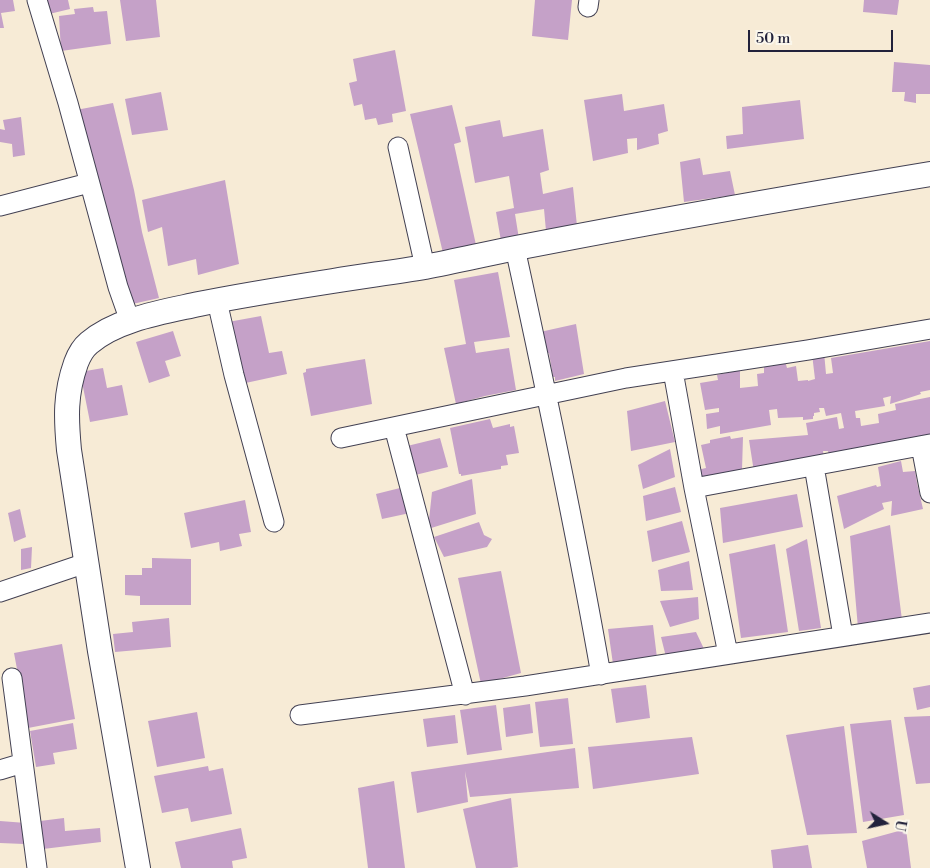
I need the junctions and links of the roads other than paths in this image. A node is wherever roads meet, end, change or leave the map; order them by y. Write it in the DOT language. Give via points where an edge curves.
graph roads {
  1 [pos="37,0"];
  2 [pos="398,148"];
  3 [pos="930,174"];
  4 [pos="89,183"];
  5 [pos="0,206"];
  6 [pos="515,248"];
  7 [pos="425,267"];
  8 [pos="217,301"];
  9 [pos="130,321"];
  10 [pos="930,329"];
  11 [pos="673,371"];
  12 [pos="548,395"];
  13 [pos="394,427"];
  14 [pos="341,438"];
  15 [pos="925,445"];
  16 [pos="814,466"];
  17 [pos="694,488"];
  18 [pos="930,493"];
  19 [pos="274,522"];
  20 [pos="86,563"];
  21 [pos="0,592"];
  22 [pos="930,623"];
  23 [pos="843,636"];
  24 [pos="728,654"];
  25 [pos="601,675"];
  26 [pos="12,678"];
  27 [pos="465,695"];
  28 [pos="300,715"];
  29 [pos="23,763"];
  30 [pos="0,770"];
  31 [pos="37,868"];
  32 [pos="138,868"];
  1 -- 4 [label="street"];
  2 -- 7 [label="street"];
  3 -- 6 [label="street"];
  4 -- 5 [label="street"];
  4 -- 9 [label="street"];
  6 -- 7 [label="street"];
  6 -- 12 [label="street"];
  7 -- 8 [label="street"];
  8 -- 9 [label="street"];
  8 -- 19 [label="street"];
  9 -- 20 [label="street" via="87,344 79,355 67,402 69,450"];
  10 -- 11 [label="street"];
  11 -- 12 [label="street"];
  11 -- 17 [label="street"];
  12 -- 13 [label="street"];
  12 -- 25 [label="street"];
  13 -- 14 [label="street"];
  13 -- 27 [label="street"];
  15 -- 16 [label="street"];
  15 -- 18 [label="street"];
  16 -- 17 [label="street"];
  16 -- 23 [label="street"];
  17 -- 24 [label="street"];
  20 -- 21 [label="street"];
  20 -- 32 [label="street"];
  22 -- 23 [label="street"];
  23 -- 24 [label="street"];
  24 -- 25 [label="street"];
  25 -- 27 [label="street"];
  26 -- 29 [label="street"];
  27 -- 28 [label="street"];
  29 -- 30 [label="street"];
  29 -- 31 [label="street"];
}
